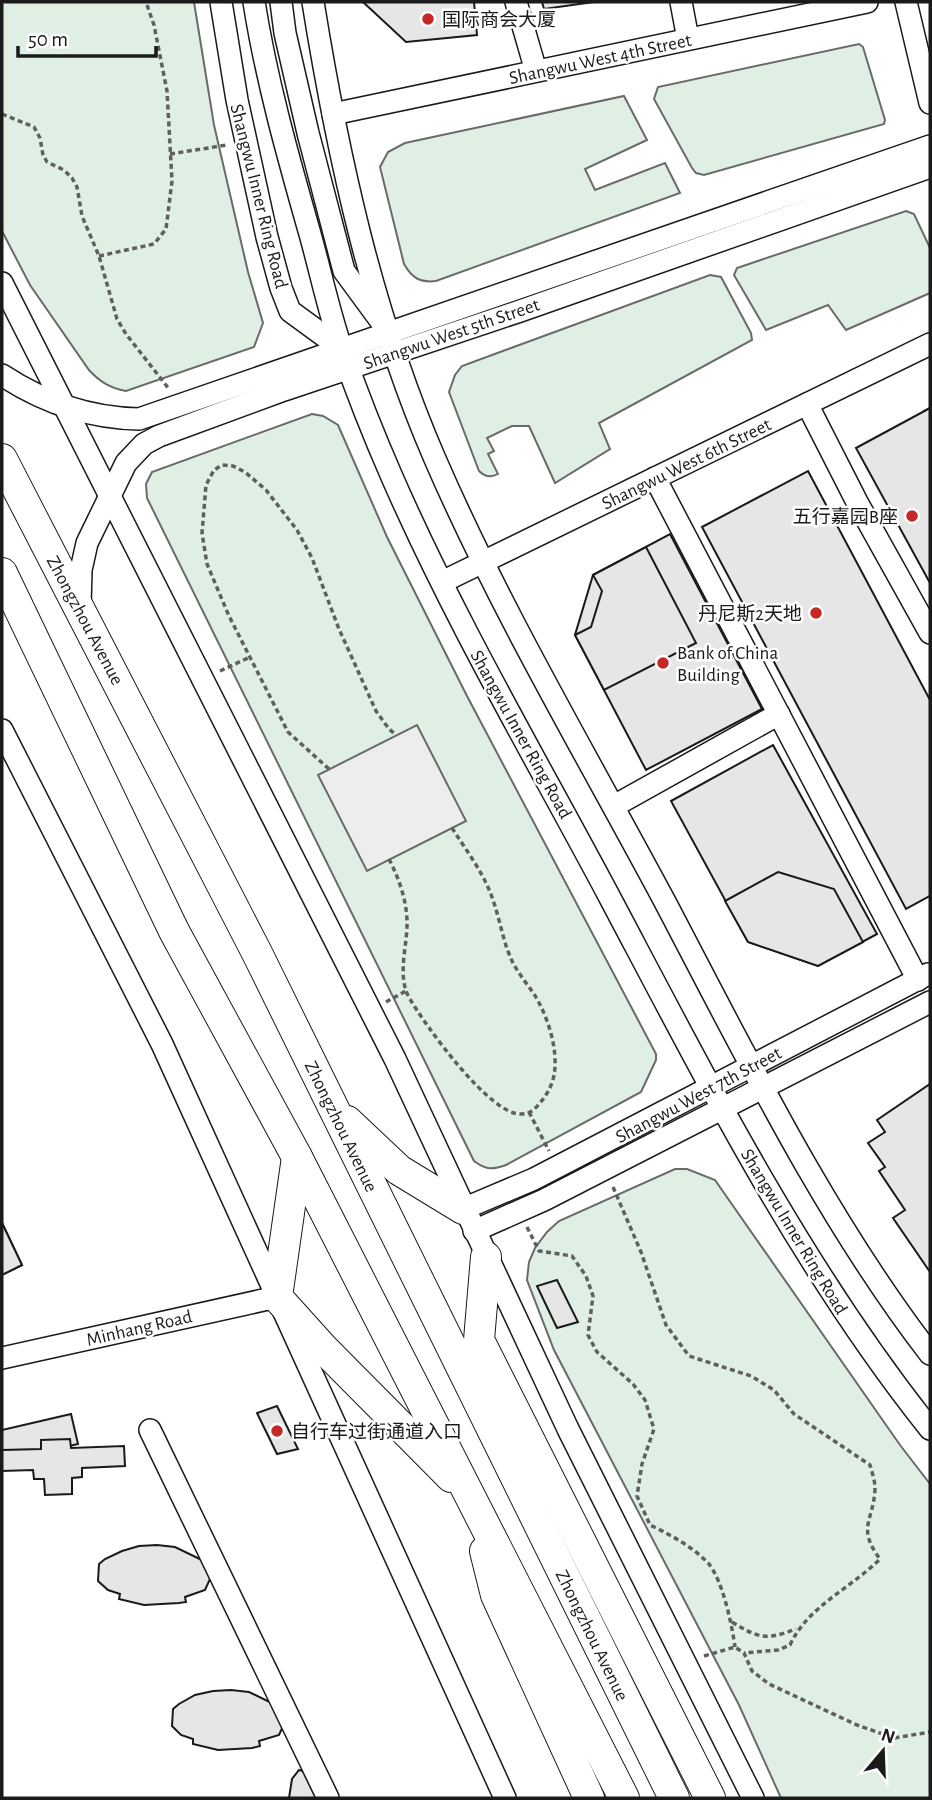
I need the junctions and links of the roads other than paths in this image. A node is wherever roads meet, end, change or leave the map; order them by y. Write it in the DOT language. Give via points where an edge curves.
graph roads {
  1 [pos="221,2"];
  2 [pos="254,2"];
  3 [pos="281,2"];
  4 [pos="313,2"];
  5 [pos="516,2"];
  6 [pos="681,2"];
  7 [pos="867,2"];
  8 [pos="906,2"];
  9 [pos="688,39"];
  10 [pos="536,71"];
  11 [pos="930,103"];
  12 [pos="333,114"];
  13 [pos="930,146"];
  14 [pos="930,167"];
  15 [pos="2,283"];
  16 [pos="392,343"];
  17 [pos="930,345"];
  18 [pos="345,358"];
  19 [pos="2,375"];
  20 [pos="807,404"];
  21 [pos="65,406"];
  22 [pos="2,459"];
  23 [pos="656,478"];
  24 [pos="110,494"];
  25 [pos="484,562"];
  26 [pos="2,573"];
  27 [pos="442,582"];
  28 [pos="79,608"];
  29 [pos="930,632"];
  30 [pos="779,714"];
  31 [pos="2,730"];
  32 [pos="614,806"];
  33 [pos="924,976"];
  34 [pos="930,1003"];
  35 [pos="752,1066"];
  36 [pos="711,1087"];
  37 [pos="764,1087"];
  38 [pos="333,1107"];
  39 [pos="723,1109"];
  40 [pos="297,1157"];
  41 [pos="468,1220"];
  42 [pos="486,1257"];
  43 [pos="277,1297"];
  44 [pos="928,1348"];
  45 [pos="2,1358"];
  46 [pos="930,1429"];
  47 [pos="150,1430"];
  48 [pos="470,1496"];
  49 [pos="328,1798"];
  50 [pos="505,1798"];
  51 [pos="589,1798"];
  52 [pos="624,1798"];
  53 [pos="674,1798"];
  54 [pos="710,1798"];
  55 [pos="753,1798"];
  1 -- 18 [label="street, Shangwu Inner Ring Road" via="267,237 290,311"];
  2 -- 18 [label="street" via="283,138"];
  3 -- 16 [label="street" via="305,120 344,271"];
  4 -- 12 [label="street"];
  5 -- 10 [label="street"];
  6 -- 9 [label="street"];
  7 -- 9 [label="street, Shangwu West 4th Street"];
  8 -- 11 [label="street"];
  9 -- 10 [label="street, Shangwu West 4th Street"];
  10 -- 12 [label="street, Shangwu West 4th Street"];
  12 -- 16 [label="street"];
  13 -- 16 [label="street, Shangwu West 5th Street"];
  14 -- 16 [label="street, Shangwu West 5th Street"];
  15 -- 21 [label="street"];
  16 -- 18 [label="street, Shangwu West 5th Street"];
  16 -- 25 [label="street" via="434,458"];
  17 -- 20 [label="street, Shangwu West 6th Street"];
  18 -- 21 [label="street, Shangwu West 5th Street" via="139,419 116,419"];
  18 -- 24 [label="street, Shangwu West 5th Street" via="144,444 126,463"];
  18 -- 27 [label="street, Shangwu Inner Ring Road" via="391,475"];
  19 -- 21 [label="street, Shangwu West 5th Street"];
  20 -- 23 [label="street, Shangwu West 6th Street"];
  20 -- 29 [label="street"];
  21 -- 24 [label="street"];
  22 -- 28 [label="highway, Zhongzhou Avenue"];
  23 -- 25 [label="street, Shangwu West 6th Street"];
  23 -- 30 [label="street"];
  24 -- 28 [label="street, Shangwu West 5th Street" via="87,543"];
  24 -- 41 [label="street" via="395,1059"];
  25 -- 27 [label="street, Shangwu West 6th Street"];
  25 -- 32 [label="street"];
  26 -- 40 [label="highway" via="174,930"];
  27 -- 36 [label="street, Shangwu Inner Ring Road"];
  28 -- 38 [label="highway, Zhongzhou Avenue"];
  30 -- 32 [label="street"];
  30 -- 33 [label="street"];
  31 -- 43 [label="street" via="162,1044"];
  32 -- 35 [label="street"];
  33 -- 35 [label="street, Shangwu West 7th Street"];
  34 -- 37 [label="street, Shangwu West 7th Street"];
  35 -- 36 [label="street, Shangwu West 7th Street"];
  35 -- 37 [label="street"];
  36 -- 39 [label="street, Shangwu Inner Ring Road"];
  36 -- 41 [label="street, Shangwu West 7th Street"];
  37 -- 39 [label="street, Shangwu West 7th Street"];
  37 -- 44 [label="street" via="896,1311"];
  38 -- 41 [label="highway" via="399,1170"];
  38 -- 53 [label="highway, Zhongzhou Avenue"];
  39 -- 41 [label="street, Shangwu West 7th Street" via="519,1211"];
  39 -- 46 [label="street, Shangwu Inner Ring Road" via="790,1229 859,1336"];
  40 -- 43 [label="highway"];
  40 -- 48 [label="highway"];
  41 -- 42 [label="street"];
  42 -- 54 [label="highway" via="479,1340"];
  42 -- 55 [label="street"];
  43 -- 45 [label="street, Minhang Road"];
  43 -- 48 [label="highway"];
  43 -- 50 [label="street"];
  47 -- 49 [label="street"];
  48 -- 51 [label="highway" via="496,1595"];
  48 -- 52 [label="highway"];
}
